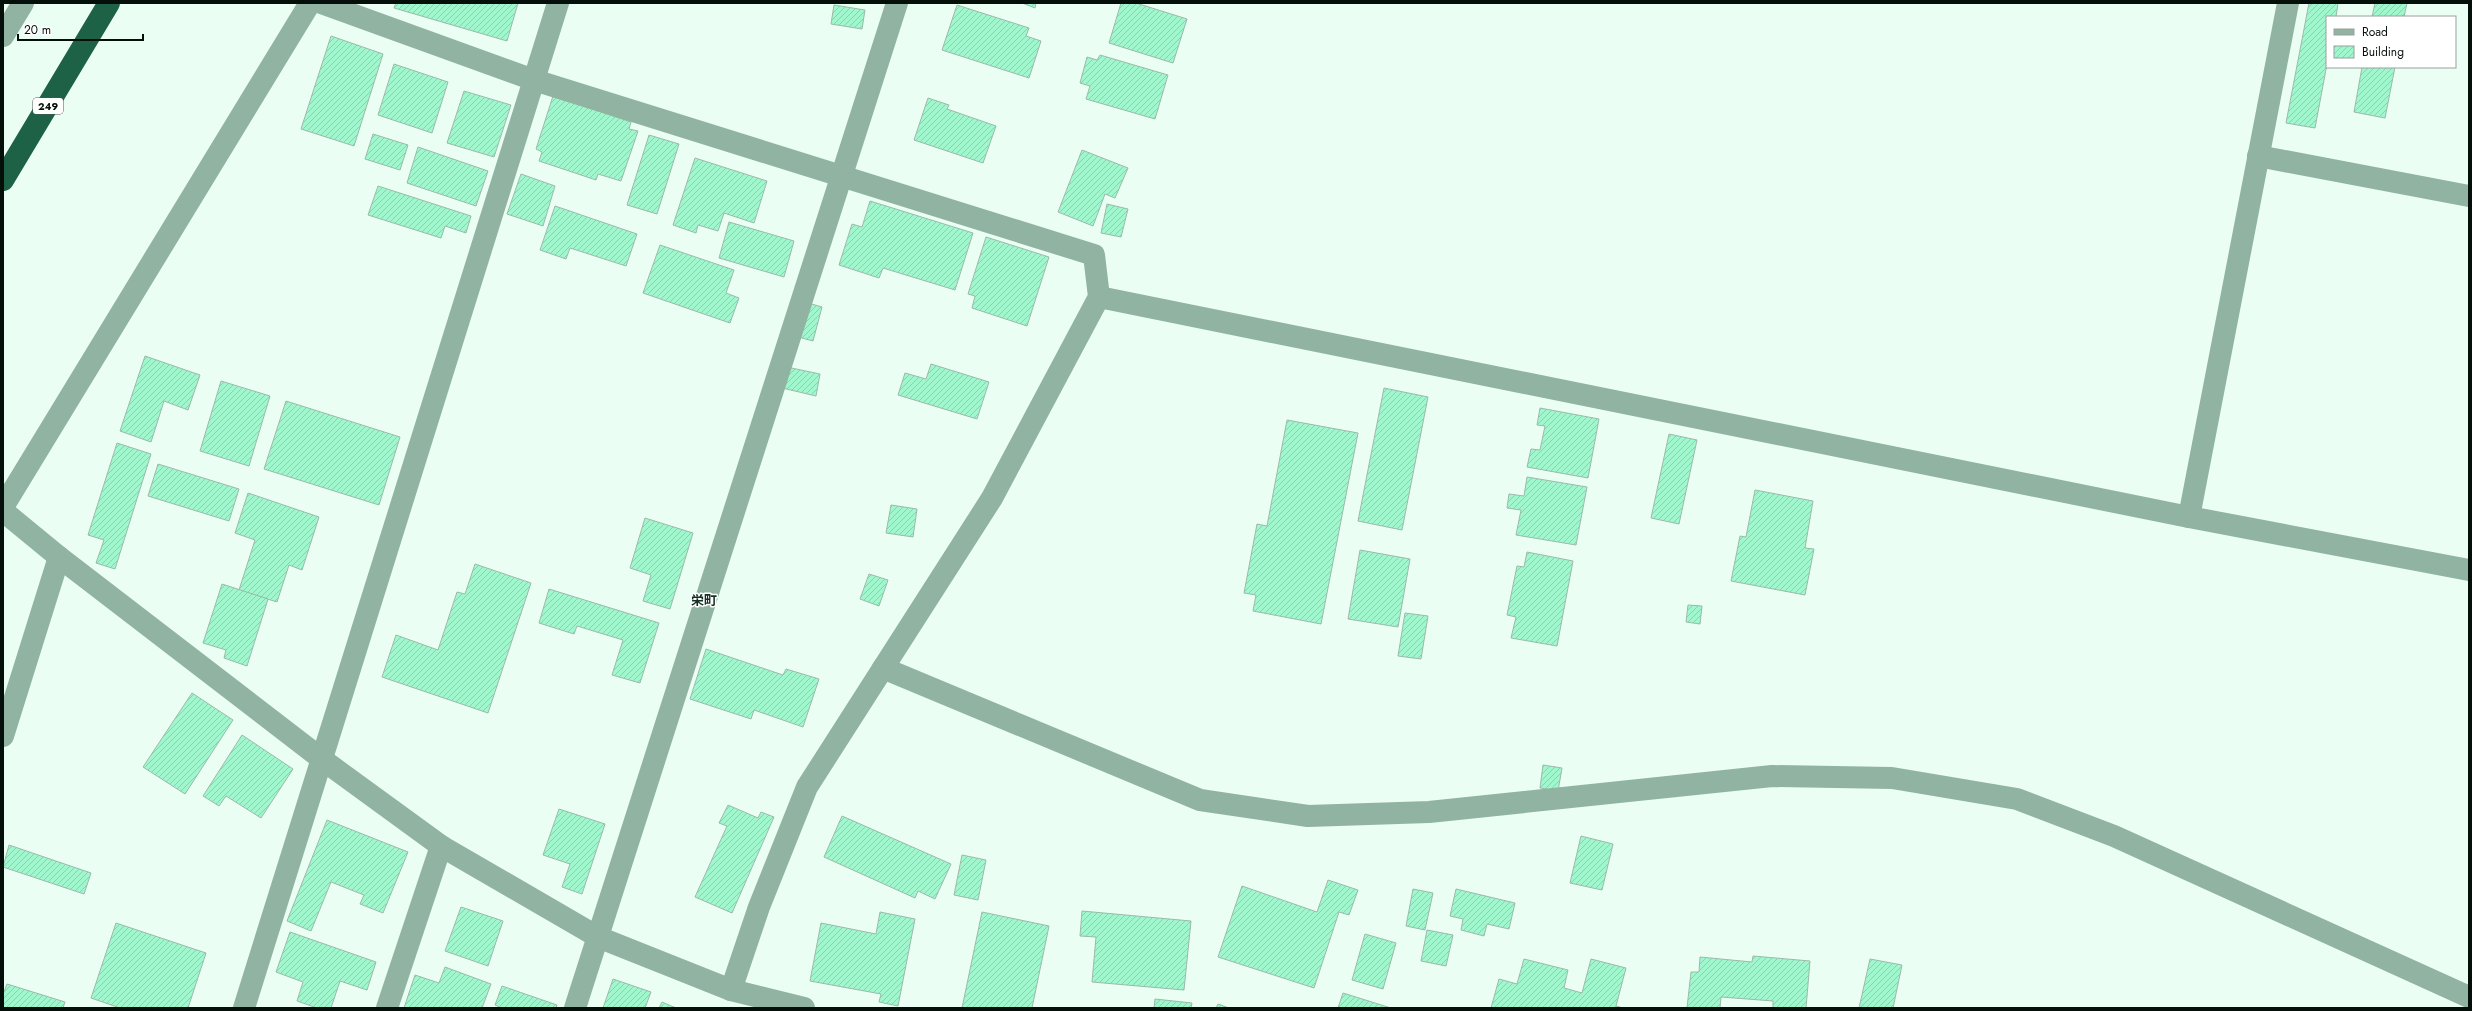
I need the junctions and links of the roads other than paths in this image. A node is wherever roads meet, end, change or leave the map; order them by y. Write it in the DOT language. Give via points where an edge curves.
graph roads {
  1 [pos="23,3"];
  2 [pos="109,3"];
  3 [pos="310,3"];
  4 [pos="321,3"];
  5 [pos="558,3"];
  6 [pos="897,3"];
  7 [pos="2288,3"];
  8 [pos="3,36"];
  9 [pos="534,80"];
  10 [pos="2258,156"];
  11 [pos="842,176"];
  12 [pos="3,180"];
  13 [pos="2469,196"];
  14 [pos="1099,297"];
  15 [pos="3,507"];
  16 [pos="3,511"];
  17 [pos="2189,517"];
  18 [pos="59,557"];
  19 [pos="2469,570"];
  20 [pos="883,668"];
  21 [pos="3,736"];
  22 [pos="323,760"];
  23 [pos="441,846"];
  24 [pos="598,937"];
  25 [pos="731,990"];
  26 [pos="2469,997"];
  27 [pos="244,1008"];
  28 [pos="387,1008"];
  29 [pos="575,1008"];
  30 [pos="804,1008"];
  1 -- 8 [label="street"];
  2 -- 12 [label="highway, 249"];
  3 -- 15 [label="street"];
  4 -- 9 [label="street"];
  5 -- 9 [label="street"];
  6 -- 11 [label="street"];
  7 -- 10 [label="street"];
  9 -- 11 [label="street"];
  9 -- 22 [label="street"];
  10 -- 13 [label="street"];
  10 -- 17 [label="street"];
  11 -- 14 [label="street" via="1094,255"];
  11 -- 24 [label="street"];
  14 -- 17 [label="street"];
  14 -- 20 [label="street" via="992,498"];
  16 -- 18 [label="street"];
  17 -- 19 [label="street"];
  18 -- 21 [label="street"];
  18 -- 22 [label="street"];
  20 -- 25 [label="street" via="807,787 759,907"];
  20 -- 26 [label="street" via="1200,800 1308,816 1429,812 1772,776 1892,778 2017,799 2114,836"];
  22 -- 23 [label="street"];
  22 -- 27 [label="street"];
  23 -- 24 [label="street"];
  23 -- 28 [label="street"];
  24 -- 25 [label="street"];
  24 -- 29 [label="street"];
  25 -- 30 [label="street"];
}
